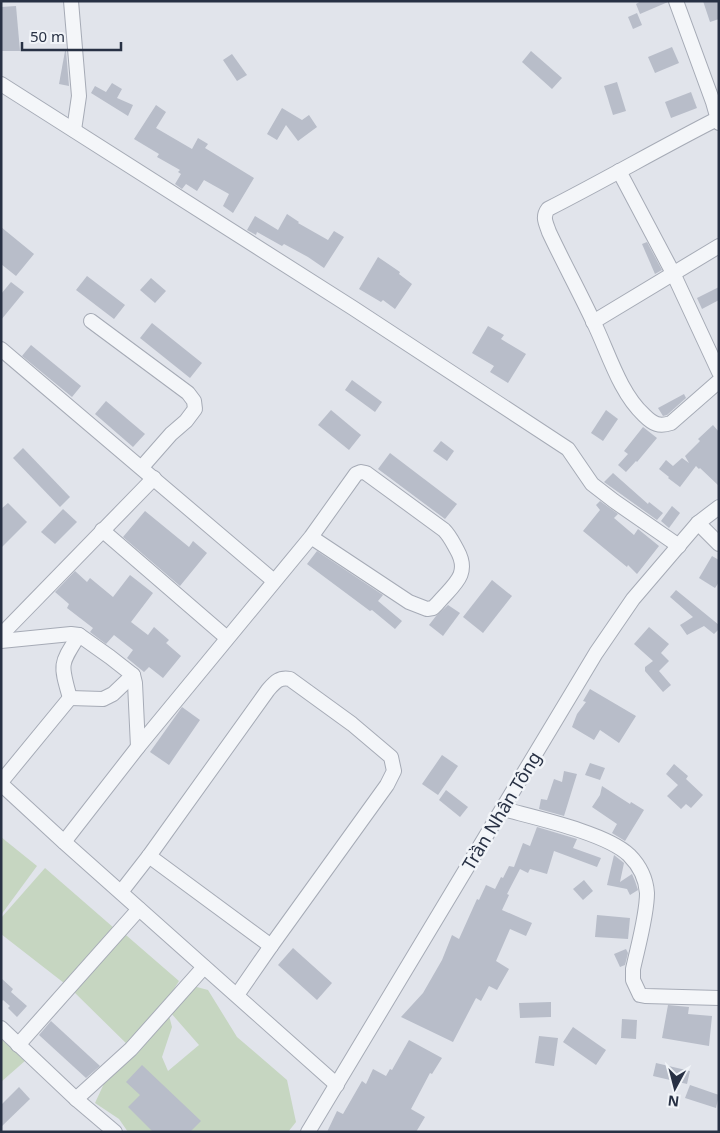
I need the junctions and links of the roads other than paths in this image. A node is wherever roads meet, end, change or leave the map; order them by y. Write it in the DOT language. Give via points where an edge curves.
graph roads {
  1 [pos="71,1"];
  2 [pos="679,2"];
  3 [pos="1,84"];
  4 [pos="718,121"];
  5 [pos="74,130"];
  6 [pos="619,171"];
  7 [pos="719,246"];
  8 [pos="673,273"];
  9 [pos="91,321"];
  10 [pos="594,322"];
  11 [pos="1,348"];
  12 [pos="719,372"];
  13 [pos="719,380"];
  14 [pos="142,467"];
  15 [pos="154,478"];
  16 [pos="719,507"];
  17 [pos="698,523"];
  18 [pos="102,530"];
  19 [pos="311,537"];
  20 [pos="719,544"];
  21 [pos="679,546"];
  22 [pos="274,581"];
  23 [pos="1,635"];
  24 [pos="79,635"];
  25 [pos="227,638"];
  26 [pos="1,641"];
  27 [pos="133,675"];
  28 [pos="70,698"];
  29 [pos="138,747"];
  30 [pos="1,783"];
  31 [pos="503,809"];
  32 [pos="64,842"];
  33 [pos="148,856"];
  34 [pos="121,892"];
  35 [pos="140,909"];
  36 [pos="271,946"];
  37 [pos="204,967"];
  38 [pos="237,995"];
  39 [pos="719,998"];
  40 [pos="1,1028"];
  41 [pos="18,1045"];
  42 [pos="336,1085"];
  43 [pos="76,1099"];
  44 [pos="115,1132"];
  45 [pos="308,1132"];
  1 -- 5 [label="street" via="79,96"];
  2 -- 4 [label="street"];
  3 -- 5 [label="street"];
  4 -- 6 [label="street"];
  5 -- 21 [label="street" via="568,449 592,484"];
  6 -- 8 [label="street"];
  6 -- 10 [label="street" via="548,208 544,214 549,232"];
  7 -- 8 [label="street"];
  8 -- 10 [label="street"];
  8 -- 12 [label="street"];
  9 -- 14 [label="street" via="188,393 194,401 195,409 186,421"];
  10 -- 13 [label="street" via="627,394 655,424 671,423"];
  11 -- 14 [label="street"];
  14 -- 15 [label="street"];
  15 -- 18 [label="street"];
  15 -- 22 [label="street"];
  16 -- 17 [label="street, Trần Nhân Tông"];
  17 -- 20 [label="street"];
  17 -- 21 [label="street, Trần Nhân Tông"];
  18 -- 23 [label="street"];
  18 -- 25 [label="street"];
  19 -- 19 [label="street" via="356,474 361,472 448,534 463,567 460,577 437,604 427,609 408,602"];
  19 -- 22 [label="street"];
  21 -- 31 [label="street, Trần Nhân Tông" via="633,599 596,653"];
  22 -- 25 [label="street"];
  24 -- 26 [label="street"];
  24 -- 27 [label="street"];
  24 -- 28 [label="street" via="62,664"];
  25 -- 29 [label="street"];
  27 -- 28 [label="street" via="103,699"];
  27 -- 29 [label="street"];
  28 -- 30 [label="street"];
  29 -- 32 [label="street"];
  30 -- 32 [label="street"];
  31 -- 39 [label="street" via="604,840 628,854 637,864 647,894 633,969 633,980 640,995"];
  31 -- 42 [label="street, Trần Nhân Tông"];
  32 -- 34 [label="street"];
  33 -- 34 [label="street"];
  33 -- 36 [label="street"];
  33 -- 36 [label="street" via="277,680 290,679 352,724 391,757 394,771"];
  34 -- 35 [label="street"];
  35 -- 37 [label="street"];
  35 -- 41 [label="street"];
  36 -- 38 [label="street"];
  37 -- 38 [label="street"];
  37 -- 43 [label="street" via="131,1049"];
  38 -- 42 [label="street"];
  40 -- 41 [label="street"];
  41 -- 43 [label="street"];
  42 -- 45 [label="street, Trần Nhân Tông"];
  43 -- 44 [label="street"];
}
